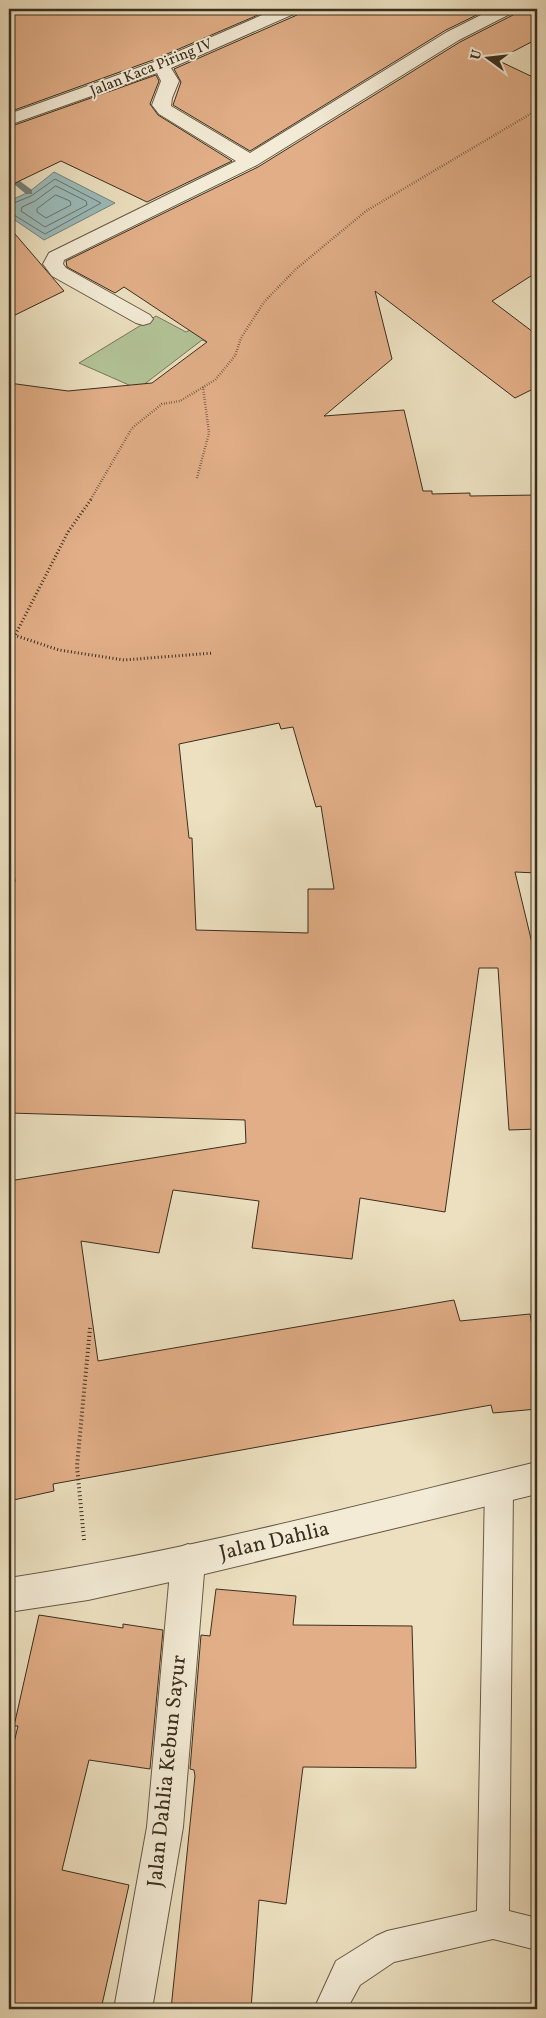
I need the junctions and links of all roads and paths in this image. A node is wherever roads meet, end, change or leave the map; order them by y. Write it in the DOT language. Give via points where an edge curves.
graph roads {
  1 [pos="290,9"];
  2 [pos="506,9"];
  3 [pos="160,66"];
  4 [pos="537,110"];
  5 [pos="9,120"];
  6 [pos="250,161"];
  7 [pos="144,319"];
  8 [pos="203,387"];
  9 [pos="197,478"];
  10 [pos="14,636"];
  11 [pos="9,647"];
  12 [pos="213,653"];
  13 [pos="90,1328"];
  14 [pos="537,1478"];
  15 [pos="499,1487"];
  16 [pos="188,1561"];
  17 [pos="88,1583"];
  18 [pos="9,1595"];
  19 [pos="493,1923"];
  20 [pos="537,1934"];
  21 [pos="133,2009"];
  22 [pos="330,2009"];
  1 -- 3 [label="street, Jalan Kaca Piring IV"];
  2 -- 6 [label="street" via="453,36"];
  3 -- 5 [label="street, Jalan Kaca Piring IV"];
  3 -- 6 [label="street" via="171,81 162,100 165,110"];
  4 -- 8 [label="path" via="366,211 303,263 264,302 241,338 235,356 215,380"];
  6 -- 7 [label="street" via="56,257 54,266 59,272"];
  8 -- 9 [label="path" via="209,433"];
  8 -- 10 [label="path" via="180,401 162,404 132,428 99,488 68,532"];
  10 -- 11 [label="path"];
  10 -- 12 [label="path" via="59,650 124,660"];
  13 -- 17 [label="path" via="77,1466"];
  14 -- 15 [label="street, Jalan Dahlia"];
  15 -- 16 [label="street, Jalan Dahlia"];
  15 -- 19 [label="lane"];
  16 -- 17 [label="street, Jalan Dahlia"];
  16 -- 21 [label="street, Jalan Dahlia Kebun Sayur" via="165,1827"];
  17 -- 18 [label="street, Jalan Dahlia"];
  19 -- 20 [label="lane"];
  19 -- 22 [label="lane" via="387,1947 348,1973"];
}
